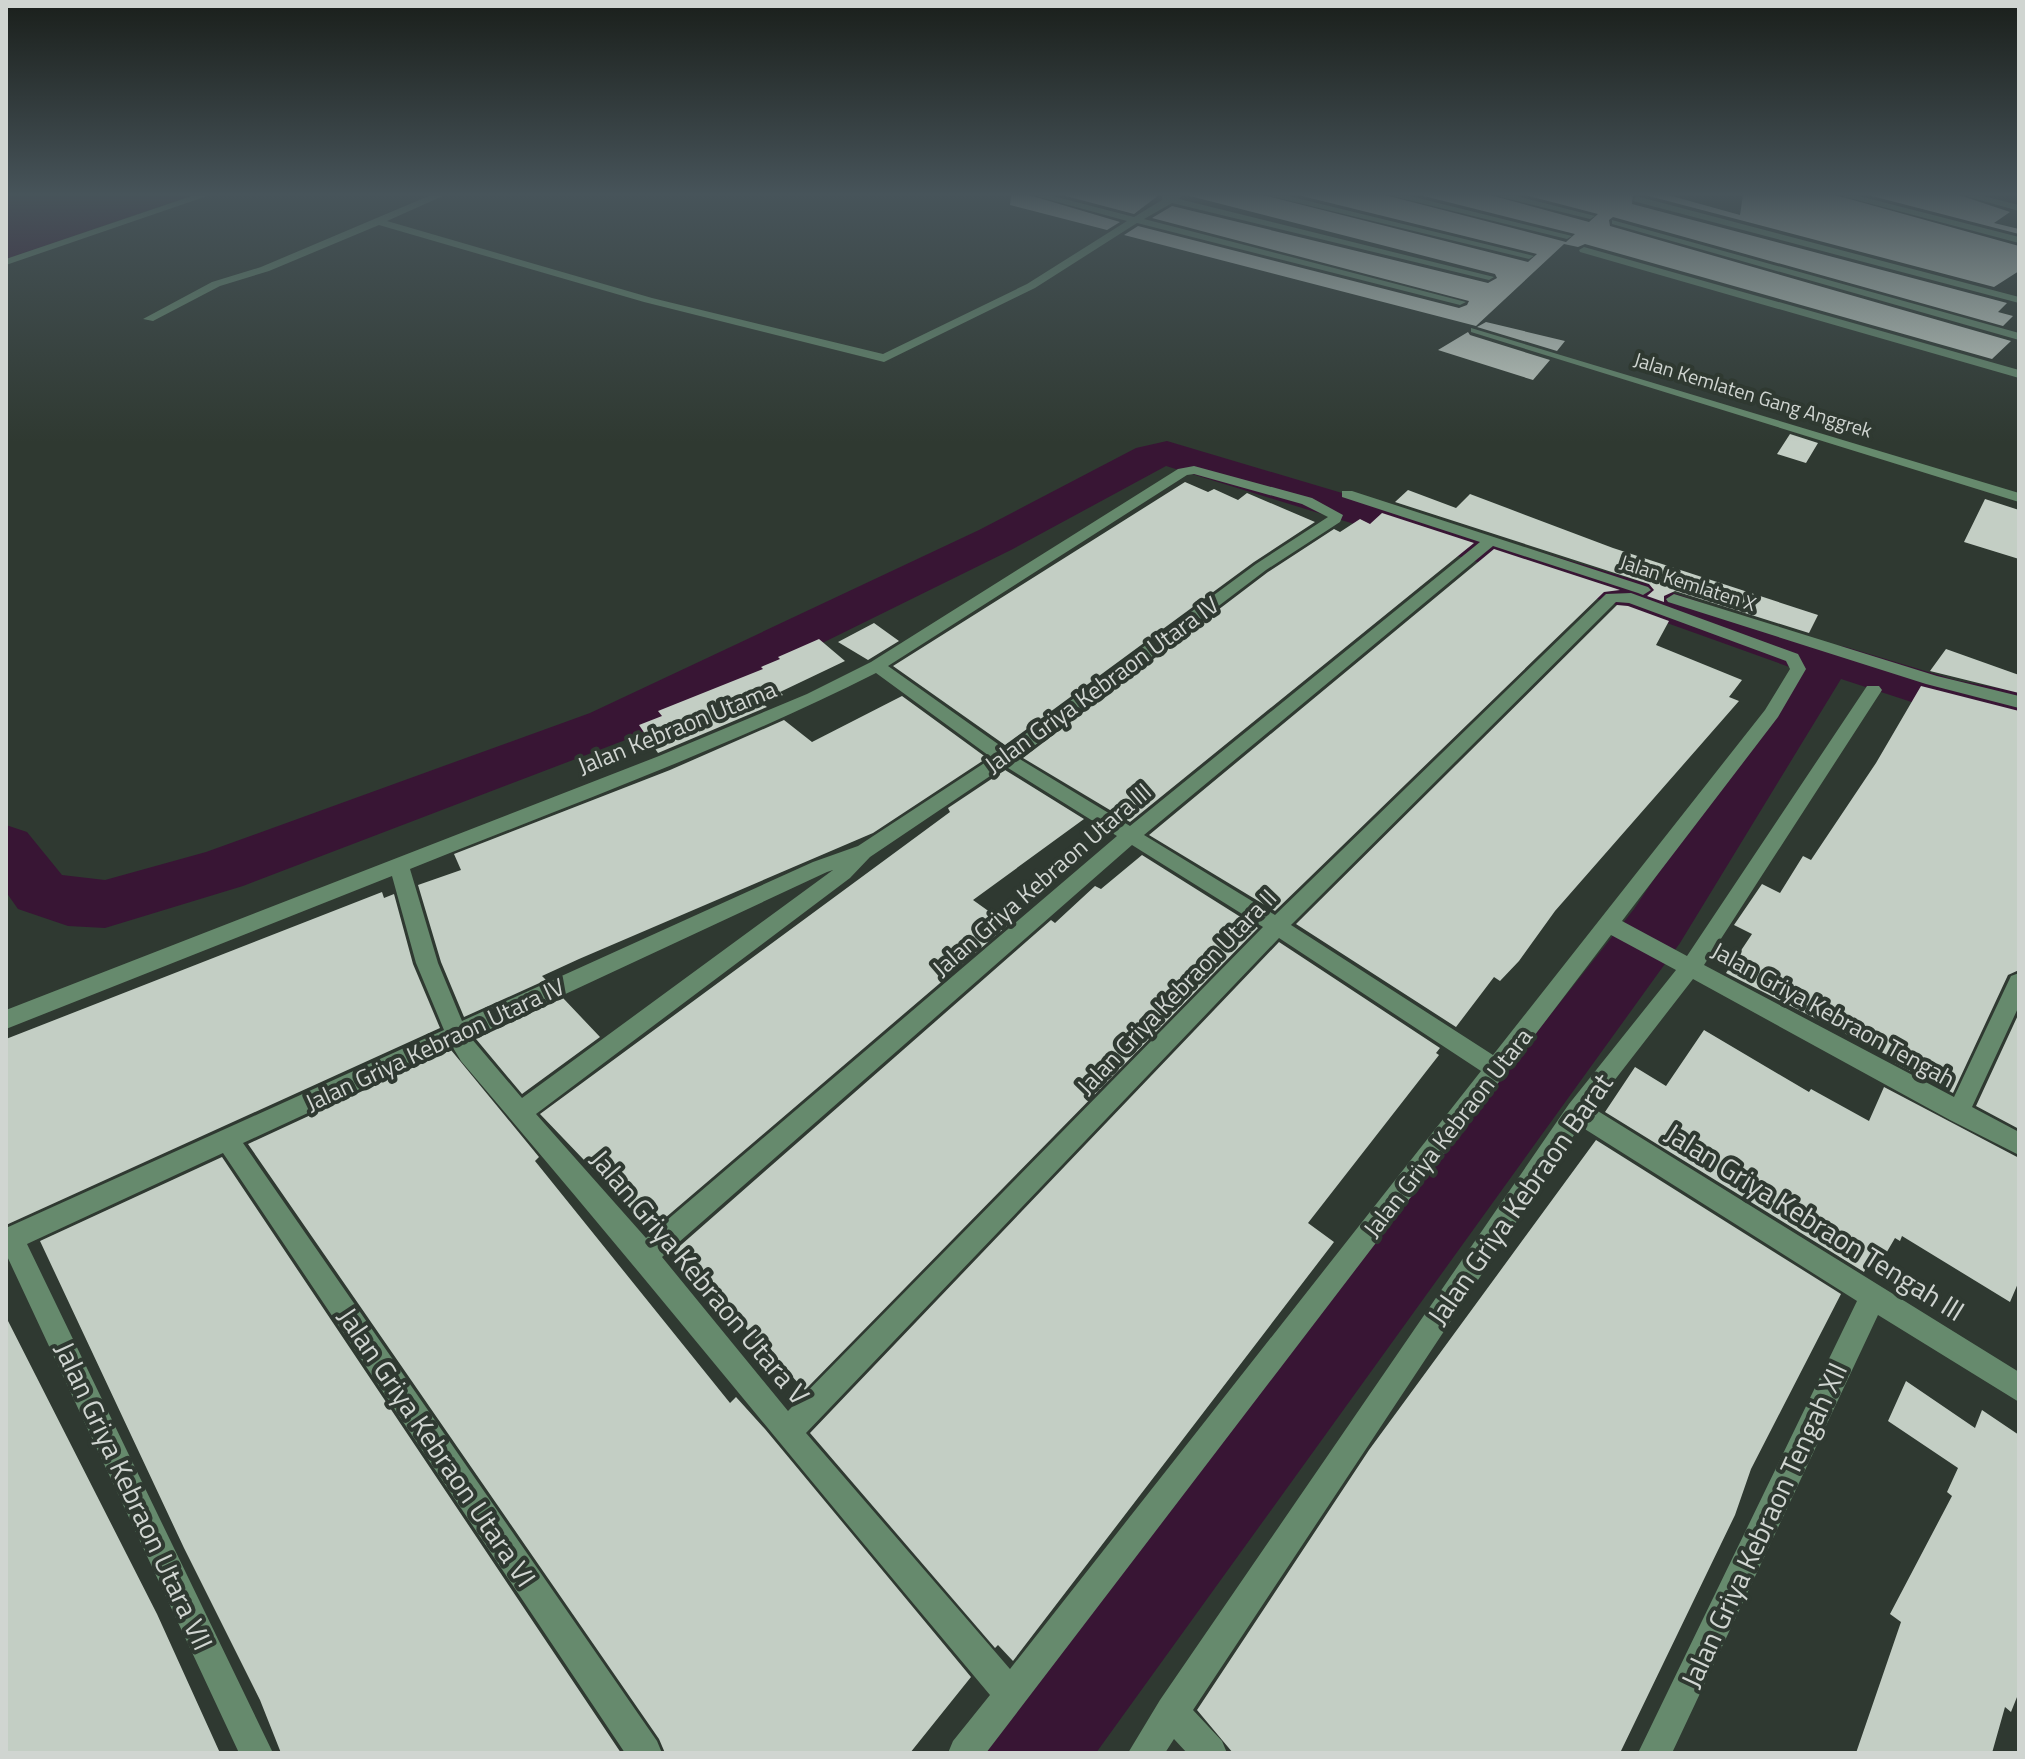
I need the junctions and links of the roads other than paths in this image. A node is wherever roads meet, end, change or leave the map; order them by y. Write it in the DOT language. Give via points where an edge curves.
graph roads {
  1 [pos="239,277"];
  2 [pos="566,277"];
  3 [pos="1045,277"];
  4 [pos="1361,277"];
  5 [pos="1679,277"];
  6 [pos="1809,277"];
  7 [pos="1932,277"];
  8 [pos="2019,300"];
  9 [pos="1460,302"];
  10 [pos="149,319"];
  11 [pos="1475,330"];
  12 [pos="2019,337"];
  13 [pos="2019,374"];
  14 [pos="1347,494"];
  15 [pos="2019,498"];
  16 [pos="1336,515"];
  17 [pos="1486,546"];
  18 [pos="1612,597"];
  19 [pos="877,666"];
  20 [pos="1873,690"];
  21 [pos="2019,702"];
  22 [pos="1005,758"];
  23 [pos="1129,837"];
  24 [pos="865,851"];
  25 [pos="399,866"];
  26 [pos="1277,926"];
  27 [pos="1616,928"];
  28 [pos="1680,961"];
  29 [pos="2019,982"];
  30 [pos="6,1020"];
  31 [pos="457,1035"];
  32 [pos="1498,1070"];
  33 [pos="1577,1111"];
  34 [pos="520,1113"];
  35 [pos="1958,1113"];
  36 [pos="228,1141"];
  37 [pos="2019,1144"];
  38 [pos="9,1240"];
  39 [pos="645,1256"];
  40 [pos="1873,1296"];
  41 [pos="2019,1388"];
  42 [pos="787,1432"];
  43 [pos="1011,1695"];
  44 [pos="1172,1712"];
  45 [pos="256,1753"];
  46 [pos="645,1753"];
  47 [pos="965,1753"];
  48 [pos="1145,1753"];
  49 [pos="1210,1753"];
  50 [pos="1655,1753"];
  1 -- 10 [label="street"];
  2 -- 3 [label="street" via="884,358"];
  4 -- 9 [label="street"];
  5 -- 13 [label="street"];
  6 -- 12 [label="street"];
  7 -- 8 [label="street"];
  11 -- 15 [label="street, Jalan Kemlaten Gang Anggrek"];
  14 -- 17 [label="street, Jalan Kemlaten X"];
  16 -- 19 [label="street, Jalan Kebraon Utama" via="1307,501 1194,470 1183,472"];
  16 -- 22 [label="street, Jalan Griya Kebraon Utara IV"];
  17 -- 21 [label="street, Jalan Kemlaten X"];
  17 -- 23 [label="street, Jalan Griya Kebraon Utara III"];
  18 -- 26 [label="street, Jalan Griya Kebraon Utara II"];
  18 -- 27 [label="street, Jalan Griya Kebraon Utara" via="1631,598 1779,651 1798,669 1772,713"];
  19 -- 22 [label="street"];
  19 -- 25 [label="street, Jalan Kebraon Utama" via="785,710"];
  20 -- 28 [label="street, Jalan Griya Kebraon Barat"];
  22 -- 23 [label="street"];
  22 -- 24 [label="street, Jalan Griya Kebraon Utara IV"];
  23 -- 26 [label="street"];
  23 -- 39 [label="street, Jalan Griya Kebraon Utara III"];
  24 -- 31 [label="street, Jalan Griya Kebraon Utara IV"];
  24 -- 34 [label="street, Jalan Griya Kebraon Utara IV" via="843,873"];
  25 -- 30 [label="street, Jalan Kebraon Utama"];
  25 -- 31 [label="street, Jalan Griya Kebraon Utara V" via="424,954"];
  26 -- 32 [label="street"];
  26 -- 42 [label="street, Jalan Griya Kebraon Utara II"];
  27 -- 28 [label="street, Jalan Griya Kebraon Tengah"];
  27 -- 32 [label="street, Jalan Griya Kebraon Utara"];
  28 -- 33 [label="street, Jalan Griya Kebraon Barat"];
  28 -- 35 [label="street, Jalan Griya Kebraon Tengah"];
  29 -- 35 [label="street"];
  31 -- 34 [label="street, Jalan Griya Kebraon Utara V"];
  31 -- 36 [label="street, Jalan Griya Kebraon Utara IV"];
  32 -- 43 [label="street, Jalan Griya Kebraon Utara"];
  33 -- 40 [label="street, Jalan Griya Kebraon Tengah III"];
  33 -- 44 [label="street, Jalan Griya Kebraon Barat"];
  34 -- 39 [label="street, Jalan Griya Kebraon Utara V"];
  35 -- 37 [label="street, Jalan Griya Kebraon Tengah"];
  36 -- 38 [label="street, Jalan Griya Kebraon Utara IV"];
  36 -- 46 [label="street, Jalan Griya Kebraon Utara VI"];
  38 -- 45 [label="street, Jalan Griya Kebraon Utara VII"];
  39 -- 42 [label="street, Jalan Griya Kebraon Utara V"];
  40 -- 41 [label="street, Jalan Griya Kebraon Tengah III"];
  40 -- 50 [label="street, Jalan Griya Kebraon Tengah XII"];
  42 -- 43 [label="street, Jalan Griya Kebraon Utara V"];
  43 -- 47 [label="street, Jalan Griya Kebraon Utara"];
  44 -- 48 [label="street, Jalan Griya Kebraon Barat"];
  44 -- 49 [label="street"];
}
